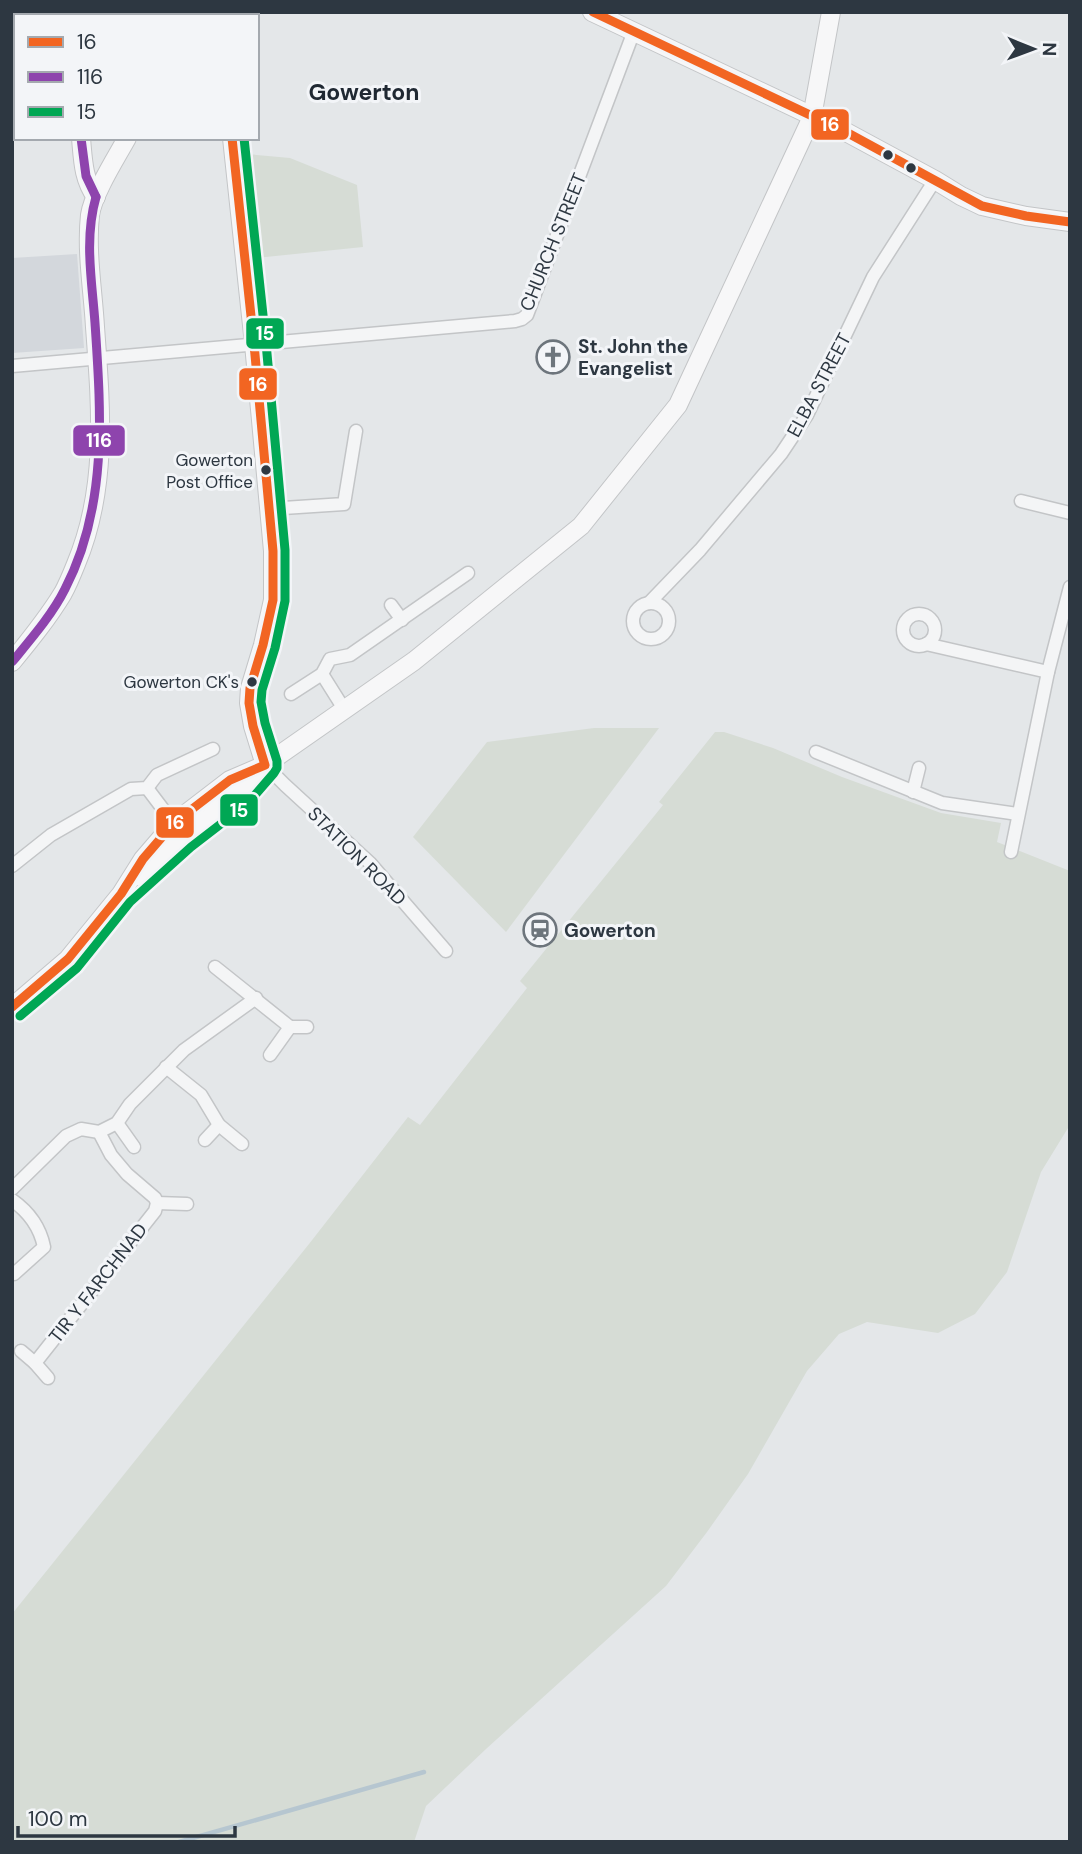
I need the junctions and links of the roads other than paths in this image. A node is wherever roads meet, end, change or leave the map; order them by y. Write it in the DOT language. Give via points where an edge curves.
graph roads {
  1 [pos="592,12"];
  2 [pos="831,12"];
  3 [pos="634,32"];
  4 [pos="812,117"];
  5 [pos="81,140"];
  6 [pos="126,140"];
  7 [pos="232,140"];
  8 [pos="935,180"];
  9 [pos="96,197"];
  10 [pos="1070,222"];
  11 [pos="254,344"];
  12 [pos="98,360"];
  13 [pos="12,366"];
  14 [pos="356,431"];
  15 [pos="1021,501"];
  16 [pos="268,509"];
  17 [pos="1070,513"];
  18 [pos="468,573"];
  19 [pos="1070,587"];
  20 [pos="649,603"];
  21 [pos="391,605"];
  22 [pos="1067,611"];
  23 [pos="402,620"];
  24 [pos="926,644"];
  25 [pos="12,662"];
  26 [pos="1048,672"];
  27 [pos="322,674"];
  28 [pos="291,694"];
  29 [pos="344,709"];
  30 [pos="213,749"];
  31 [pos="816,752"];
  32 [pos="197,757"];
  33 [pos="265,765"];
  34 [pos="919,768"];
  35 [pos="204,769"];
  36 [pos="147,788"];
  37 [pos="913,792"];
  38 [pos="1018,814"];
  39 [pos="179,831"];
  40 [pos="1011,852"];
  41 [pos="12,866"];
  42 [pos="446,951"];
  43 [pos="215,967"];
  44 [pos="256,998"];
  45 [pos="12,1007"];
  46 [pos="290,1027"];
  47 [pos="307,1027"];
  48 [pos="270,1055"];
  49 [pos="166,1067"];
  50 [pos="117,1123"];
  51 [pos="219,1125"];
  52 [pos="99,1132"];
  53 [pos="205,1140"];
  54 [pos="242,1144"];
  55 [pos="134,1147"];
  56 [pos="12,1189"];
  57 [pos="12,1200"];
  58 [pos="157,1203"];
  59 [pos="187,1204"];
  60 [pos="14,1274"];
  61 [pos="21,1351"];
  62 [pos="35,1363"];
  63 [pos="48,1378"];
  1 -- 3 [label="main road"];
  2 -- 4 [label="main road"];
  3 -- 4 [label="main road"];
  3 -- 11 [label="street, CHURCH STREET" via="527,315 515,321"];
  4 -- 8 [label="main road"];
  4 -- 29 [label="main road" via="678,405 581,526 414,661"];
  5 -- 9 [label="main road" via="84,170"];
  6 -- 9 [label="main road"];
  7 -- 11 [label="main road"];
  8 -- 10 [label="main road" via="982,206"];
  8 -- 20 [label="street, ELBA STREET" via="873,277 807,415 781,454"];
  9 -- 12 [label="main road" via="90,213 90,249"];
  11 -- 12 [label="street, CHURCH STREET"];
  11 -- 16 [label="main road"];
  12 -- 13 [label="street, CHURCH STREET"];
  12 -- 25 [label="main road" via="101,459 92,515 64,591"];
  14 -- 16 [label="street" via="344,504"];
  15 -- 17 [label="street"];
  16 -- 33 [label="main road" via="273,600 249,703"];
  18 -- 23 [label="street"];
  19 -- 22 [label="street"];
  21 -- 23 [label="street"];
  22 -- 26 [label="street"];
  23 -- 27 [label="street" via="350,655 330,659"];
  24 -- 26 [label="street"];
  26 -- 38 [label="street"];
  27 -- 28 [label="street"];
  27 -- 29 [label="street"];
  29 -- 33 [label="main road"];
  30 -- 32 [label="street"];
  31 -- 37 [label="street"];
  32 -- 35 [label="street"];
  32 -- 36 [label="street" via="156,775"];
  33 -- 39 [label="main road" via="240,794"];
  33 -- 42 [label="street, STATION ROAD" via="370,863"];
  34 -- 37 [label="street"];
  36 -- 39 [label="street"];
  36 -- 41 [label="street" via="131,789 51,835"];
  37 -- 38 [label="street" via="942,803"];
  38 -- 40 [label="street"];
  39 -- 45 [label="main road" via="143,859 68,959"];
  43 -- 44 [label="street"];
  44 -- 46 [label="street"];
  44 -- 49 [label="street"];
  46 -- 47 [label="street"];
  46 -- 48 [label="street"];
  49 -- 50 [label="street"];
  49 -- 51 [label="street" via="201,1095"];
  50 -- 52 [label="street"];
  50 -- 55 [label="street"];
  51 -- 53 [label="street"];
  51 -- 54 [label="street"];
  52 -- 56 [label="street" via="81,1129 66,1136"];
  52 -- 58 [label="street, TIR Y FARCHNAD" via="111,1155"];
  57 -- 60 [label="street" via="41,1233 44,1247"];
  58 -- 59 [label="street, TIR Y FARCHNAD"];
  58 -- 62 [label="street, TIR Y FARCHNAD"];
  61 -- 62 [label="street"];
  62 -- 63 [label="street"];
}
